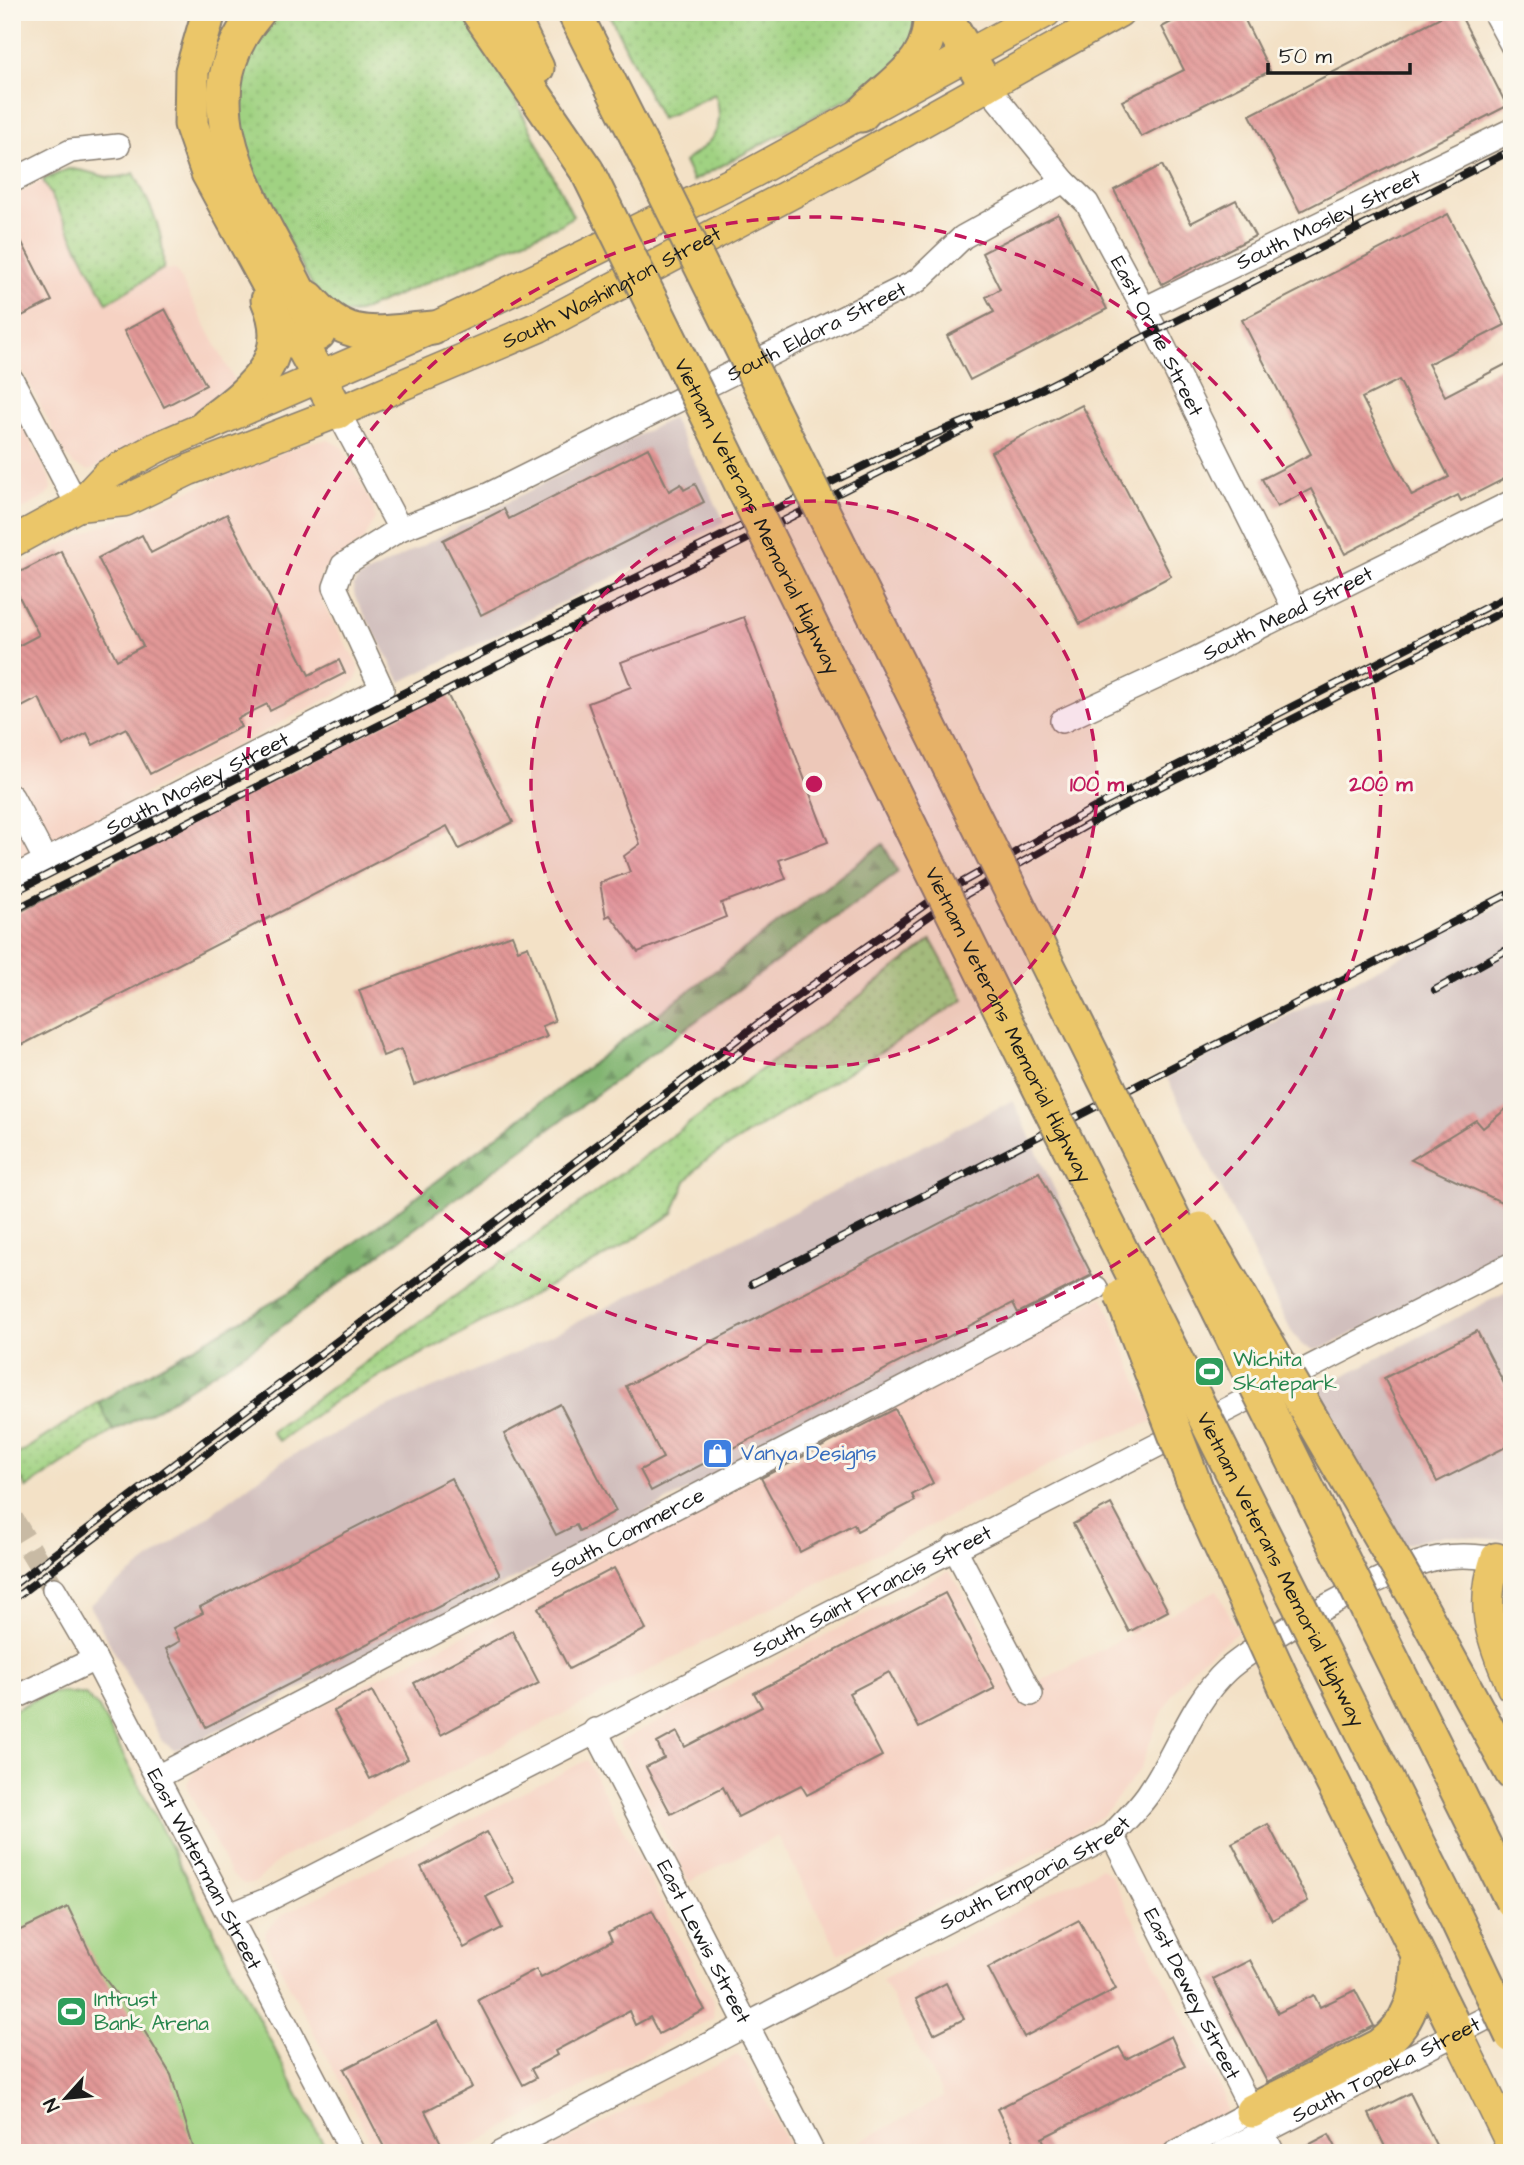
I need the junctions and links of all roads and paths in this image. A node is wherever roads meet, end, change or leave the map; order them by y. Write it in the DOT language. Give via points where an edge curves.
graph roads {
  1 [pos="209,12"];
  2 [pos="258,12"];
  3 [pos="478,12"];
  4 [pos="510,12"];
  5 [pos="574,12"];
  6 [pos="598,12"];
  7 [pos="930,12"];
  8 [pos="943,12"];
  9 [pos="967,12"];
  10 [pos="1046,12"];
  11 [pos="1119,12"];
  12 [pos="1494,12"];
  13 [pos="1512,45"];
  14 [pos="974,54"];
  15 [pos="986,85"];
  16 [pos="861,115"];
  17 [pos="1512,130"];
  18 [pos="640,143"];
  19 [pos="118,146"];
  20 [pos="587,171"];
  21 [pos="12,181"];
  22 [pos="1064,181"];
  23 [pos="238,230"];
  24 [pos="289,275"];
  25 [pos="1144,309"];
  26 [pos="433,328"];
  27 [pos="323,376"];
  28 [pos="12,380"];
  29 [pos="338,412"];
  30 [pos="207,424"];
  31 [pos="1512,502"];
  32 [pos="78,506"];
  33 [pos="400,529"];
  34 [pos="12,542"];
  35 [pos="1295,610"];
  36 [pos="382,689"];
  37 [pos="1062,721"];
  38 [pos="12,797"];
  39 [pos="46,861"];
  40 [pos="12,878"];
  41 [pos="1091,1052"];
  42 [pos="1032,1073"];
  43 [pos="1512,1264"];
  44 [pos="1096,1288"];
  45 [pos="954,1547"];
  46 [pos="1504,1561"];
  47 [pos="54,1589"];
  48 [pos="95,1659"];
  49 [pos="1512,1687"];
  50 [pos="1031,1694"];
  51 [pos="12,1699"];
  52 [pos="595,1731"];
  53 [pos="1512,1773"];
  54 [pos="157,1777"];
  55 [pos="1112,1835"];
  56 [pos="1512,1902"];
  57 [pos="230,1915"];
  58 [pos="1418,1956"];
  59 [pos="1512,2005"];
  60 [pos="747,2025"];
  61 [pos="1458,2035"];
  62 [pos="1512,2036"];
  63 [pos="1263,2132"];
  64 [pos="1512,2146"];
  65 [pos="353,2153"];
  66 [pos="500,2153"];
  67 [pos="813,2153"];
  68 [pos="1175,2153"];
  69 [pos="1222,2153"];
  1 -- 23 [label="highway" via="192,71 191,124 208,173"];
  2 -- 24 [label="highway" via="236,45 223,107 239,174"];
  3 -- 20 [label="highway"];
  4 -- 20 [label="highway, Vietnam Veterans Memorial Highway"];
  5 -- 18 [label="highway"];
  6 -- 18 [label="highway"];
  7 -- 16 [label="highway" via="926,49 915,66"];
  8 -- 14 [label="highway"];
  9 -- 14 [label="highway"];
  10 -- 14 [label="main road, South Washington Street"];
  11 -- 15 [label="main road, South Washington Street"];
  12 -- 13 [label="street"];
  14 -- 15 [label="highway"];
  14 -- 16 [label="main road, South Washington Street"];
  15 -- 22 [label="street, East Orme Street"];
  15 -- 29 [label="main road, South Washington Street" via="539,327"];
  16 -- 26 [label="main road, South Washington Street"];
  17 -- 25 [label="street, South Mosley Street"];
  18 -- 41 [label="highway, bridge"];
  19 -- 21 [label="street" via="71,151"];
  20 -- 42 [label="highway, Vietnam Veterans Memorial Highway, bridge"];
  22 -- 25 [label="street, East Orme Street" via="1087,203"];
  22 -- 33 [label="street, South Eldora Street" via="963,237 917,281 488,495"];
  23 -- 27 [label="highway"];
  23 -- 30 [label="highway" via="272,308 271,355 254,387"];
  24 -- 26 [label="highway" via="324,316 340,327 359,333"];
  24 -- 27 [label="highway" via="317,331"];
  25 -- 35 [label="street, East Orme Street"];
  26 -- 27 [label="main road, South Washington Street"];
  27 -- 29 [label="highway"];
  27 -- 30 [label="main road, South Washington Street"];
  28 -- 32 [label="street"];
  29 -- 32 [label="main road, South Washington Street" via="189,470 125,501"];
  29 -- 33 [label="street"];
  30 -- 32 [label="main road, South Washington Street" via="107,475"];
  31 -- 35 [label="street, South Mead Street"];
  32 -- 34 [label="main road, South Washington Street"];
  33 -- 36 [label="street, South Eldora Street" via="344,565 335,587"];
  35 -- 37 [label="street, South Mead Street"];
  36 -- 39 [label="street, South Mosley Street"];
  38 -- 39 [label="street"];
  39 -- 40 [label="street, South Mosley Street"];
  41 -- 53 [label="highway, bridge" via="1192,1214"];
  41 -- 56 [label="highway, bridge"];
  42 -- 58 [label="highway, bridge" via="1206,1514"];
  42 -- 62 [label="highway, Vietnam Veterans Memorial Highway, bridge"];
  43 -- 45 [label="street, South Saint Francis Street"];
  44 -- 54 [label="street, South Commerce"];
  45 -- 50 [label="street"];
  45 -- 52 [label="street, South Saint Francis Street"];
  46 -- 49 [label="main road" via="1486,1588 1490,1623"];
  46 -- 55 [label="street, South Emporia Street" via="1466,1555 1435,1559 1385,1578 1280,1634 1227,1671 1190,1718 1150,1792"];
  47 -- 48 [label="street, East Waterman Street"];
  48 -- 51 [label="street"];
  48 -- 54 [label="street, East Waterman Street"];
  52 -- 57 [label="street, South Saint Francis Street"];
  52 -- 60 [label="street, East Lewis Street"];
  54 -- 57 [label="street, East Waterman Street"];
  55 -- 60 [label="street, South Emporia Street"];
  55 -- 63 [label="street, East Dewey Street"];
  57 -- 65 [label="street, East Waterman Street"];
  58 -- 61 [label="highway"];
  58 -- 63 [label="highway" via="1419,1987 1396,2034"];
  59 -- 61 [label="street, South Topeka Street"];
  60 -- 66 [label="street, South Emporia Street"];
  60 -- 67 [label="street, East Lewis Street"];
  61 -- 63 [label="street, South Topeka Street"];
  61 -- 64 [label="main road"];
  63 -- 68 [label="street, South Topeka Street"];
  63 -- 69 [label="street, South Topeka Street"];
}
